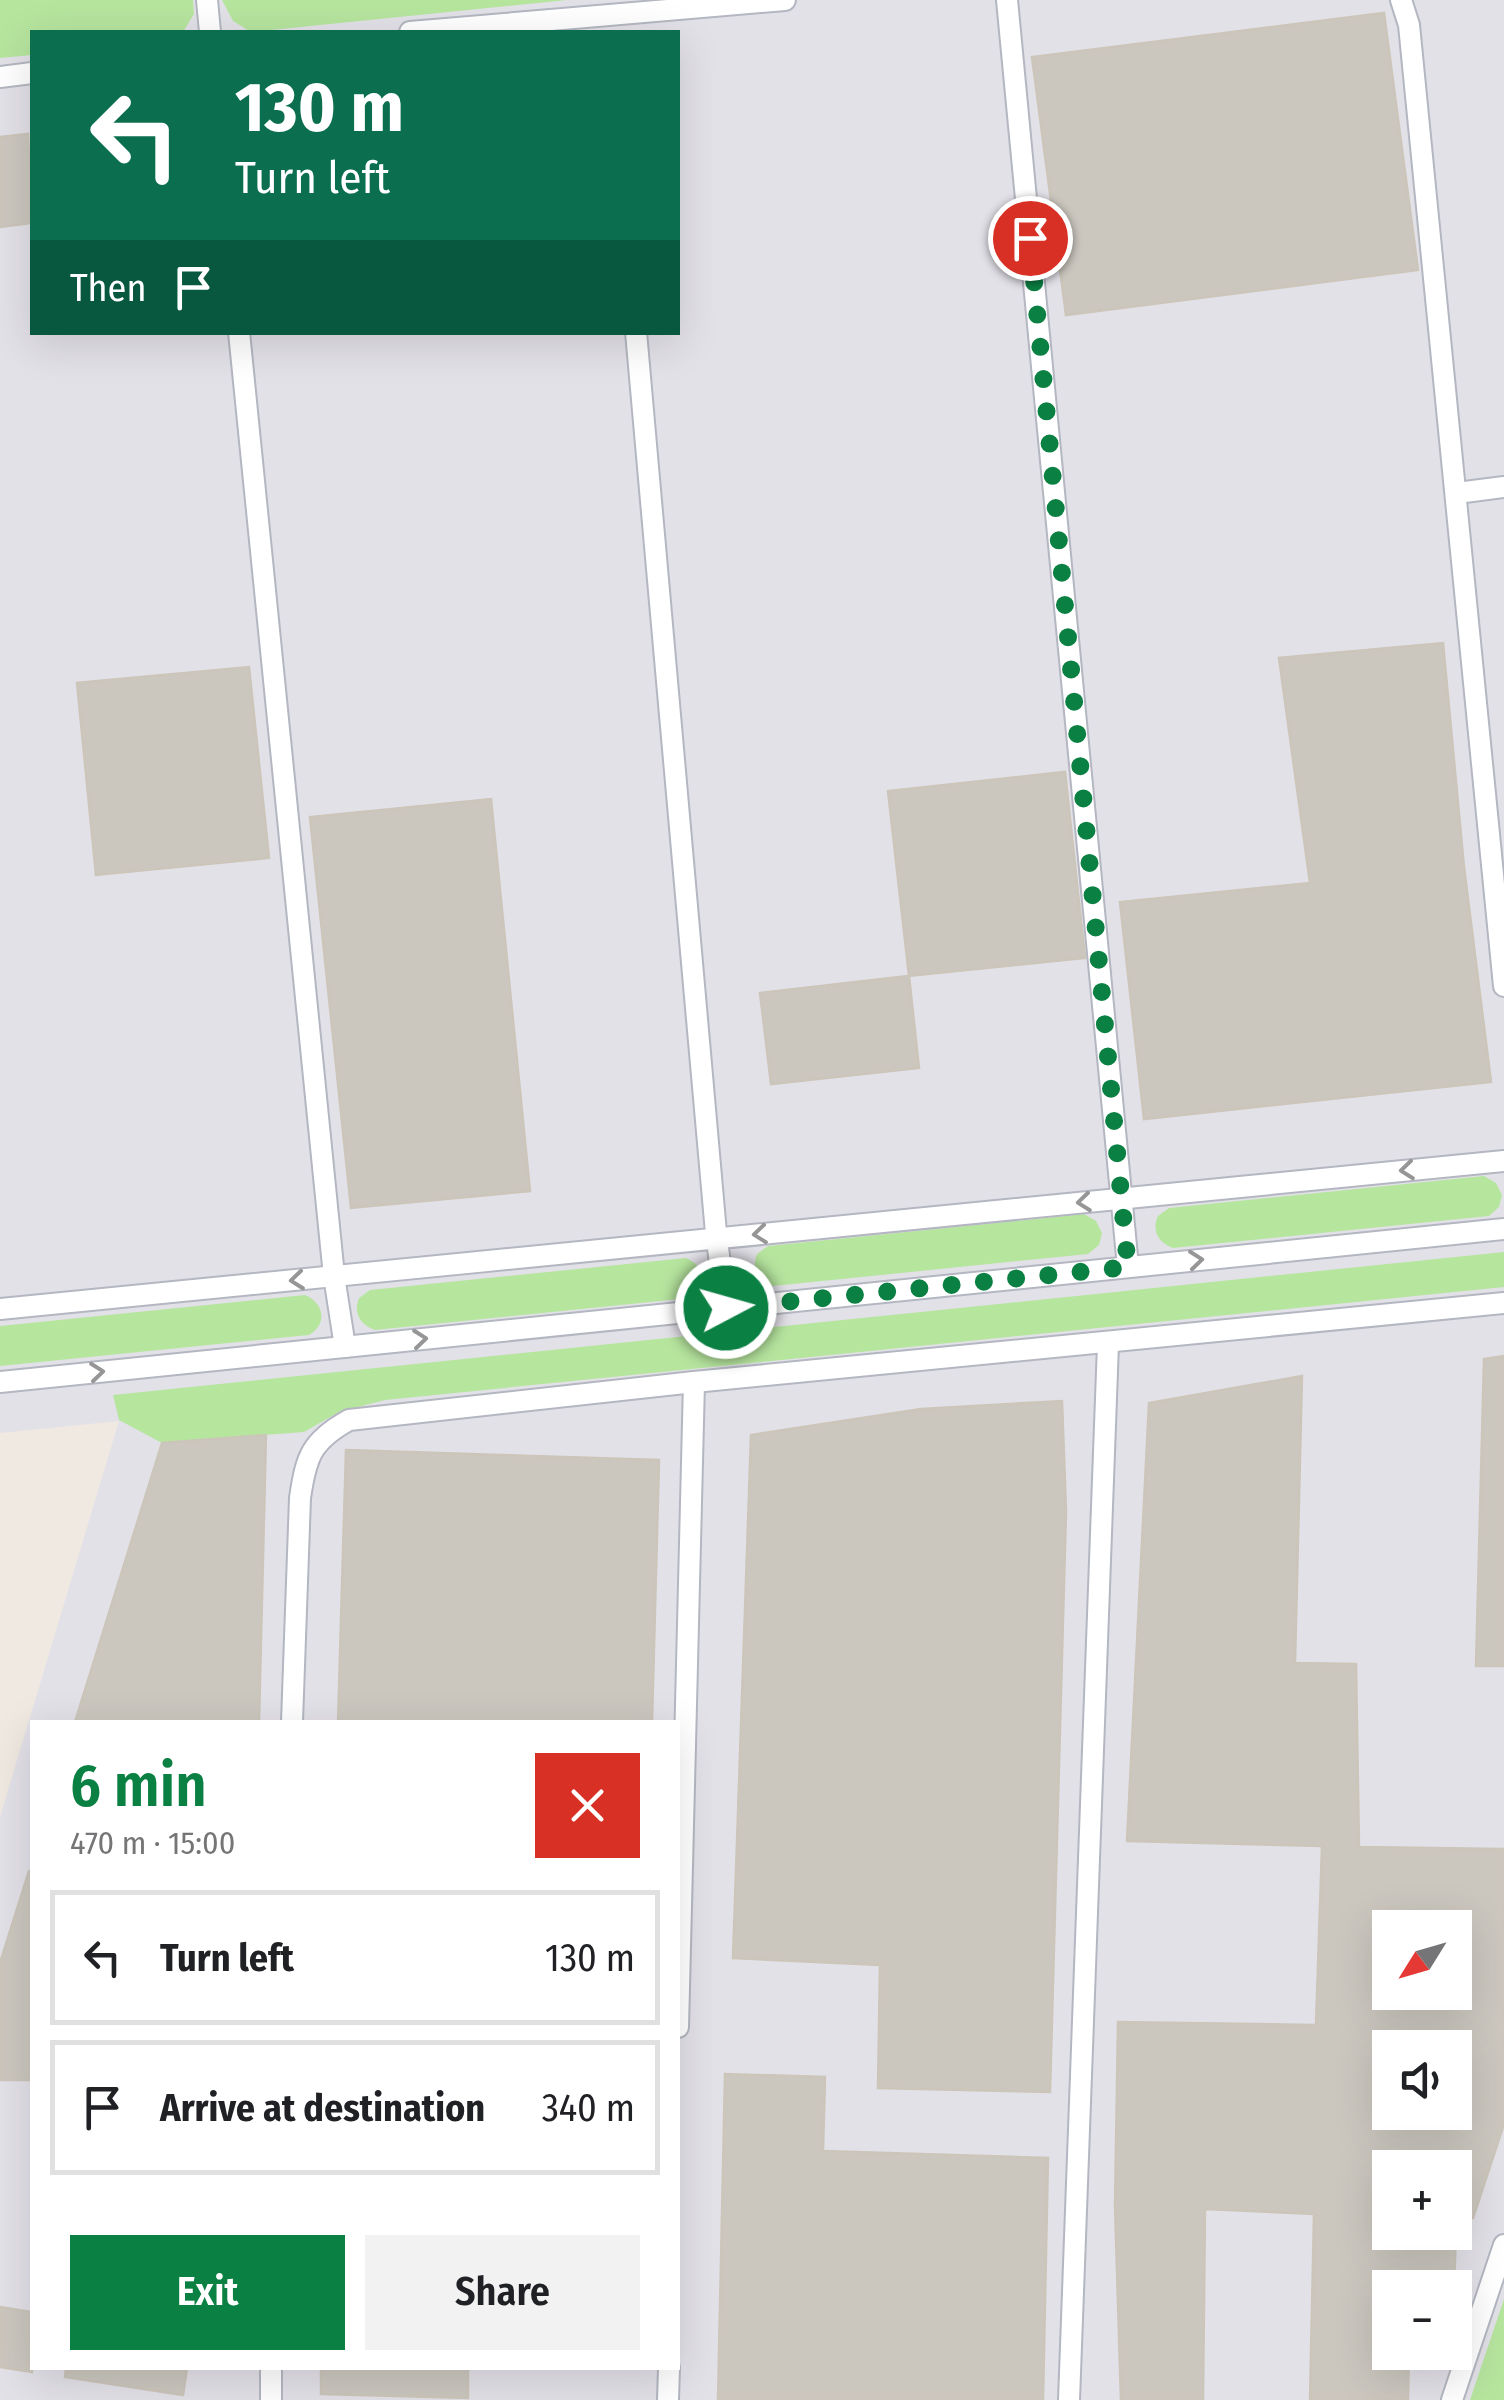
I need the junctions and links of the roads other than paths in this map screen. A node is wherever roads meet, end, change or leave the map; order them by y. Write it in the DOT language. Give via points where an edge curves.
graph roads {
  1 [pos="207,0"];
  2 [pos="785,0"];
  3 [pos="1007,0"];
  4 [pos="1401,0"];
  5 [pos="608,16"];
  6 [pos="210,30"];
  7 [pos="435,30"];
  8 [pos="30,72"];
  9 [pos="0,76"];
  10 [pos="239,335"];
  11 [pos="636,335"];
  12 [pos="1504,487"];
  13 [pos="1457,493"];
  14 [pos="1502,943"];
  15 [pos="1504,986"];
  16 [pos="1504,1161"];
  17 [pos="1123,1198"];
  18 [pos="1504,1229"];
  19 [pos="717,1238"];
  20 [pos="1128,1267"];
  21 [pos="334,1276"];
  22 [pos="1504,1303"];
  23 [pos="726,1308"];
  24 [pos="0,1309"];
  25 [pos="1108,1344"];
  26 [pos="345,1347"];
  27 [pos="0,1382"];
  28 [pos="694,1382"];
  29 [pos="292,1720"];
  30 [pos="680,1946"];
  31 [pos="1504,2245"];
  32 [pos="272,2370"];
  33 [pos="669,2370"];
  34 [pos="271,2400"];
  35 [pos="668,2400"];
  36 [pos="1068,2400"];
  37 [pos="1452,2400"];
  1 -- 6 [label="lane"];
  2 -- 5 [label="lane"];
  3 -- 17 [label="lane"];
  4 -- 13 [label="lane" via="1409,25"];
  5 -- 7 [label="lane"];
  8 -- 9 [label="lane"];
  10 -- 21 [label="lane"];
  11 -- 19 [label="lane"];
  12 -- 13 [label="lane"];
  13 -- 14 [label="lane"];
  14 -- 15 [label="lane"];
  16 -- 17 [label="lane, one-way"];
  17 -- 19 [label="lane, one-way"];
  17 -- 20 [label="lane"];
  20 -- 18 [label="lane, one-way"];
  19 -- 21 [label="lane"];
  19 -- 23 [label="lane"];
  20 -- 23 [label="lane"];
  21 -- 24 [label="lane, one-way"];
  21 -- 26 [label="lane"];
  22 -- 25 [label="lane"];
  26 -- 23 [label="lane, one-way"];
  25 -- 28 [label="lane"];
  25 -- 36 [label="lane"];
  27 -- 26 [label="lane, one-way"];
  28 -- 29 [label="lane" via="350,1420 329,1431 313,1447 300,1498"];
  28 -- 30 [label="lane"];
  31 -- 37 [label="lane"];
  32 -- 34 [label="lane"];
  33 -- 35 [label="lane"];
}
